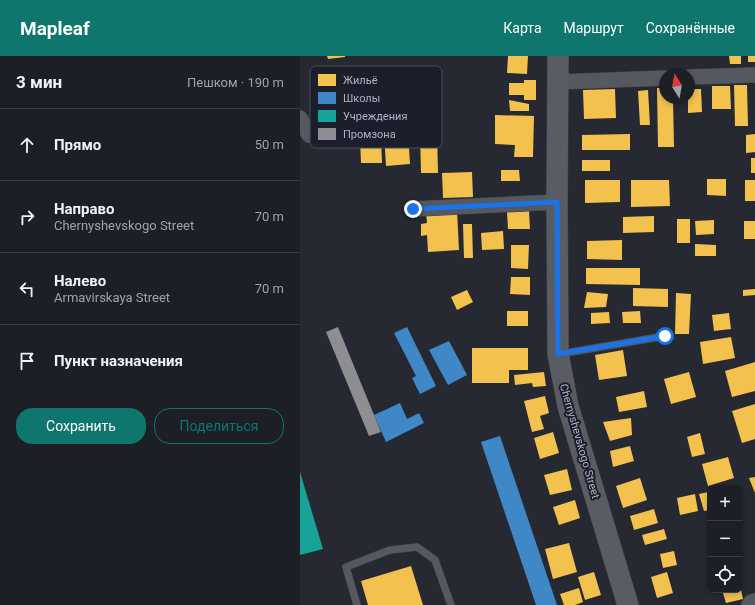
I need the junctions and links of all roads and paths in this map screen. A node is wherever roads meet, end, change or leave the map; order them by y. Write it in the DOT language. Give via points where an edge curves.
graph roads {
  1 [pos="558,56"];
  2 [pos="755,75"];
  3 [pos="695,77"];
  4 [pos="659,78"];
  5 [pos="558,82"];
  6 [pos="300,118"];
  7 [pos="309,135"];
  8 [pos="557,202"];
  9 [pos="413,209"];
  10 [pos="665,336"];
  11 [pos="558,354"];
  12 [pos="755,601"];
  13 [pos="357,605"];
  14 [pos="451,605"];
  15 [pos="628,605"];
  16 [pos="749,605"];
  1 -- 5 [label="street, Chernyshevskogo Street"];
  2 -- 3 [label="street"];
  4 -- 5 [label="street"];
  5 -- 8 [label="street, Chernyshevskogo Street"];
  6 -- 7 [label="street"];
  8 -- 9 [label="street"];
  8 -- 11 [label="street, Chernyshevskogo Street"];
  10 -- 11 [label="lane"];
  11 -- 15 [label="street, Chernyshevskogo Street" via="568,406"];
  12 -- 16 [label="street"];
  13 -- 14 [label="lane" via="346,567 390,550 417,547 435,560"];
}
